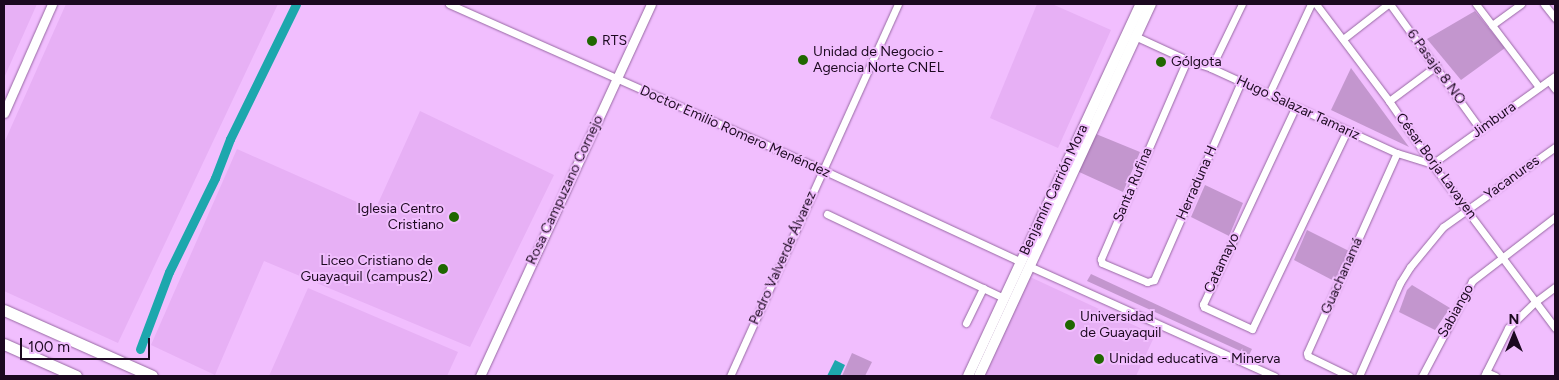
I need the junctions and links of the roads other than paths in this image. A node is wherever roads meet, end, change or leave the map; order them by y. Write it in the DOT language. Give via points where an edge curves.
graph roads {
  1 [pos="52,4"];
  2 [pos="450,4"];
  3 [pos="651,4"];
  4 [pos="898,4"];
  5 [pos="1141,4"];
  6 [pos="1151,4"];
  7 [pos="1242,4"];
  8 [pos="1312,4"];
  9 [pos="1316,4"];
  10 [pos="1389,4"];
  11 [pos="1476,4"];
  12 [pos="1521,4"];
  13 [pos="1544,4"];
  14 [pos="1555,18"];
  15 [pos="1492,26"];
  16 [pos="1137,36"];
  17 [pos="1343,39"];
  18 [pos="1186,60"];
  19 [pos="1436,66"];
  20 [pos="1212,68"];
  21 [pos="616,78"];
  22 [pos="1552,78"];
  23 [pos="1241,82"];
  24 [pos="1539,87"];
  25 [pos="1555,89"];
  26 [pos="1269,94"];
  27 [pos="1389,101"];
  28 [pos="1295,108"];
  29 [pos="4,113"];
  30 [pos="1481,130"];
  31 [pos="1347,131"];
  32 [pos="1555,147"];
  33 [pos="1397,153"];
  34 [pos="1432,164"];
  35 [pos="823,170"];
  36 [pos="1468,210"];
  37 [pos="827,214"];
  38 [pos="1555,217"];
  39 [pos="1503,256"];
  40 [pos="1025,264"];
  41 [pos="1150,282"];
  42 [pos="1555,287"];
  43 [pos="984,288"];
  44 [pos="1004,298"];
  45 [pos="1535,302"];
  46 [pos="4,310"];
  47 [pos="966,323"];
  48 [pos="1555,328"];
  49 [pos="4,344"];
  50 [pos="1485,374"];
  51 [pos="76,376"];
  52 [pos="152,376"];
  53 [pos="480,376"];
  54 [pos="730,376"];
  55 [pos="968,376"];
  56 [pos="979,376"];
  57 [pos="1274,376"];
  58 [pos="1349,376"];
  59 [pos="1359,376"];
  60 [pos="1422,376"];
  61 [pos="1495,376"];
  1 -- 29 [label="street"];
  2 -- 21 [label="street, Doctor Emilio Romero Menéndez"];
  3 -- 21 [label="street, Rosa Campuzano Cornejo"];
  4 -- 35 [label="street, Pedro Valverde Álvarez"];
  5 -- 40 [label="main road, Benjamín Carrión Mora"];
  6 -- 16 [label="main road, Benjamín Carrión Mora"];
  7 -- 20 [label="street"];
  8 -- 26 [label="street"];
  9 -- 17 [label="street, César Borja Lavayen"];
  10 -- 17 [label="street"];
  10 -- 19 [label="street, 6 Pasaje 8 NO"];
  11 -- 15 [label="street"];
  12 -- 15 [label="street"];
  13 -- 14 [label="street"];
  15 -- 24 [label="street"];
  16 -- 18 [label="street, Hugo Salazar Tamariz"];
  16 -- 40 [label="main road, Benjamín Carrión Mora"];
  17 -- 27 [label="street, César Borja Lavayen"];
  18 -- 20 [label="street, Hugo Salazar Tamariz"];
  18 -- 41 [label="street, Santa Rufina" via="1101,260"];
  19 -- 27 [label="street"];
  19 -- 30 [label="street, 6 Pasaje 8 NO"];
  20 -- 23 [label="street, Hugo Salazar Tamariz"];
  21 -- 35 [label="street, Doctor Emilio Romero Menéndez"];
  21 -- 53 [label="street, Rosa Campuzano Cornejo"];
  22 -- 24 [label="street, Jimbura"];
  22 -- 25 [label="street"];
  23 -- 26 [label="street, Hugo Salazar Tamariz"];
  23 -- 41 [label="street, Herraduna H" via="1154,280"];
  24 -- 30 [label="street, Jimbura"];
  26 -- 28 [label="street, Hugo Salazar Tamariz"];
  27 -- 34 [label="street, César Borja Lavayen"];
  28 -- 31 [label="street, Hugo Salazar Tamariz"];
  28 -- 31 [label="street, Catamayo" via="1203,304 1252,329"];
  30 -- 34 [label="street, Jimbura"];
  31 -- 33 [label="street, Hugo Salazar Tamariz"];
  32 -- 36 [label="street, Yacanures"];
  33 -- 34 [label="street, Hugo Salazar Tamariz"];
  33 -- 58 [label="street, Guachanamá" via="1307,353"];
  34 -- 36 [label="street, César Borja Lavayen"];
  35 -- 40 [label="street, Doctor Emilio Romero Menéndez"];
  35 -- 54 [label="street, Pedro Valverde Álvarez"];
  36 -- 39 [label="street, César Borja Lavayen"];
  36 -- 59 [label="street" via="1443,228 1410,267"];
  37 -- 43 [label="street"];
  38 -- 39 [label="street"];
  39 -- 45 [label="street, César Borja Lavayen"];
  39 -- 60 [label="street, Sabiango" via="1472,280 1465,290"];
  40 -- 44 [label="main road, Benjamín Carrión Mora"];
  40 -- 56 [label="main road, Benjamín Carrión Mora"];
  40 -- 57 [label="street, Doctor Emilio Romero Menéndez"];
  42 -- 45 [label="street"];
  43 -- 44 [label="street"];
  43 -- 47 [label="street"];
  44 -- 55 [label="main road, Benjamín Carrión Mora"];
  45 -- 48 [label="street, César Borja Lavayen"];
  45 -- 50 [label="street" via="1508,328"];
  46 -- 52 [label="main road"];
  49 -- 51 [label="main road"];
  50 -- 61 [label="street"];
}
